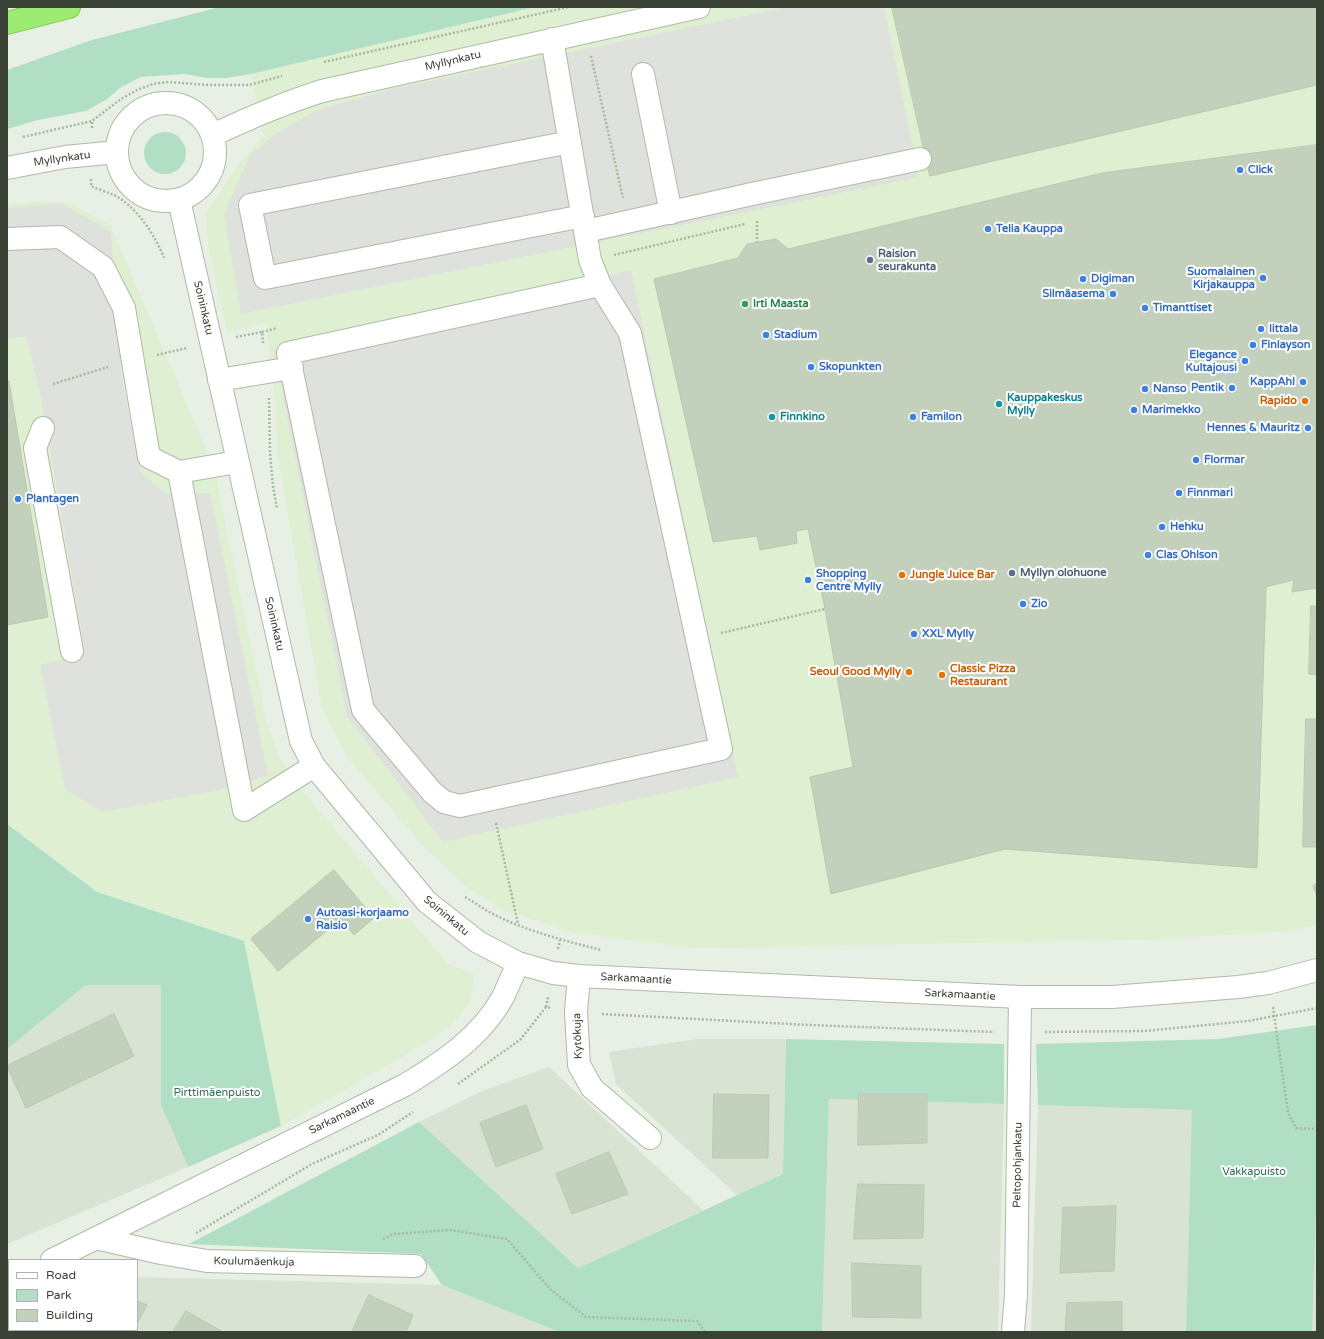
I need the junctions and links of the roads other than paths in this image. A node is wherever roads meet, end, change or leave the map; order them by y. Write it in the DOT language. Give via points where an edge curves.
graph roads {
  1 [pos="69,7"];
  2 [pos="699,7"];
  3 [pos="7,23"];
  4 [pos="552,39"];
  5 [pos="643,74"];
  6 [pos="213,135"];
  7 [pos="570,142"];
  8 [pos="117,152"];
  9 [pos="920,159"];
  10 [pos="7,168"];
  11 [pos="179,200"];
  12 [pos="671,213"];
  13 [pos="584,224"];
  14 [pos="7,239"];
  15 [pos="600,285"];
  16 [pos="292,368"];
  17 [pos="219,380"];
  18 [pos="43,428"];
  19 [pos="237,462"];
  20 [pos="179,472"];
  21 [pos="72,651"];
  22 [pos="314,766"];
  23 [pos="518,964"];
  24 [pos="1317,970"];
  25 [pos="579,976"];
  26 [pos="1020,998"];
  27 [pos="650,1138"];
  28 [pos="96,1238"];
  29 [pos="54,1259"];
  30 [pos="415,1266"];
  31 [pos="1013,1332"];
  1 -- 3 [label="highway"];
  2 -- 4 [label="street, Myllynkatu"];
  4 -- 6 [label="street, Myllynkatu" via="322,91 256,114"];
  4 -- 7 [label="street"];
  5 -- 12 [label="street"];
  6 -- 8 [label="street" via="206,122 196,112 170,102 155,104 140,110 127,121 119,135"];
  6 -- 11 [label="street" via="216,151 213,168 194,193"];
  7 -- 13 [label="street"];
  7 -- 13 [label="street" via="250,205 265,278"];
  8 -- 10 [label="street, Myllynkatu" via="65,157"];
  8 -- 11 [label="street" via="119,167 136,191 164,202"];
  9 -- 12 [label="street"];
  11 -- 17 [label="street, Soininkatu"];
  12 -- 13 [label="street" via="629,222"];
  13 -- 15 [label="street" via="590,260"];
  14 -- 20 [label="street" via="60,237 103,267 124,308 149,457"];
  15 -- 16 [label="street" via="288,353"];
  15 -- 16 [label="street" via="630,333 721,749 460,806 444,802 432,792 363,710"];
  16 -- 17 [label="street"];
  17 -- 19 [label="street, Soininkatu"];
  18 -- 21 [label="street" via="35,448"];
  19 -- 20 [label="street"];
  19 -- 22 [label="street, Soininkatu" via="301,741"];
  20 -- 22 [label="street" via="244,810"];
  22 -- 23 [label="street, Soininkatu" via="427,902 478,942"];
  23 -- 25 [label="street, Sarkamaantie" via="553,973"];
  23 -- 28 [label="street, Sarkamaantie" via="502,998 473,1036 424,1073 405,1085"];
  24 -- 26 [label="street, Sarkamaantie" via="1268,983 1222,989 1112,997"];
  25 -- 26 [label="street, Sarkamaantie"];
  25 -- 27 [label="street, Kytökuja" via="576,1012 579,1065 592,1088"];
  26 -- 31 [label="street, Peltopohjankatu" via="1016,1294"];
  28 -- 29 [label="street, Sarkamaantie"];
  28 -- 30 [label="street, Koulumäenkuja" via="207,1261"];
}
